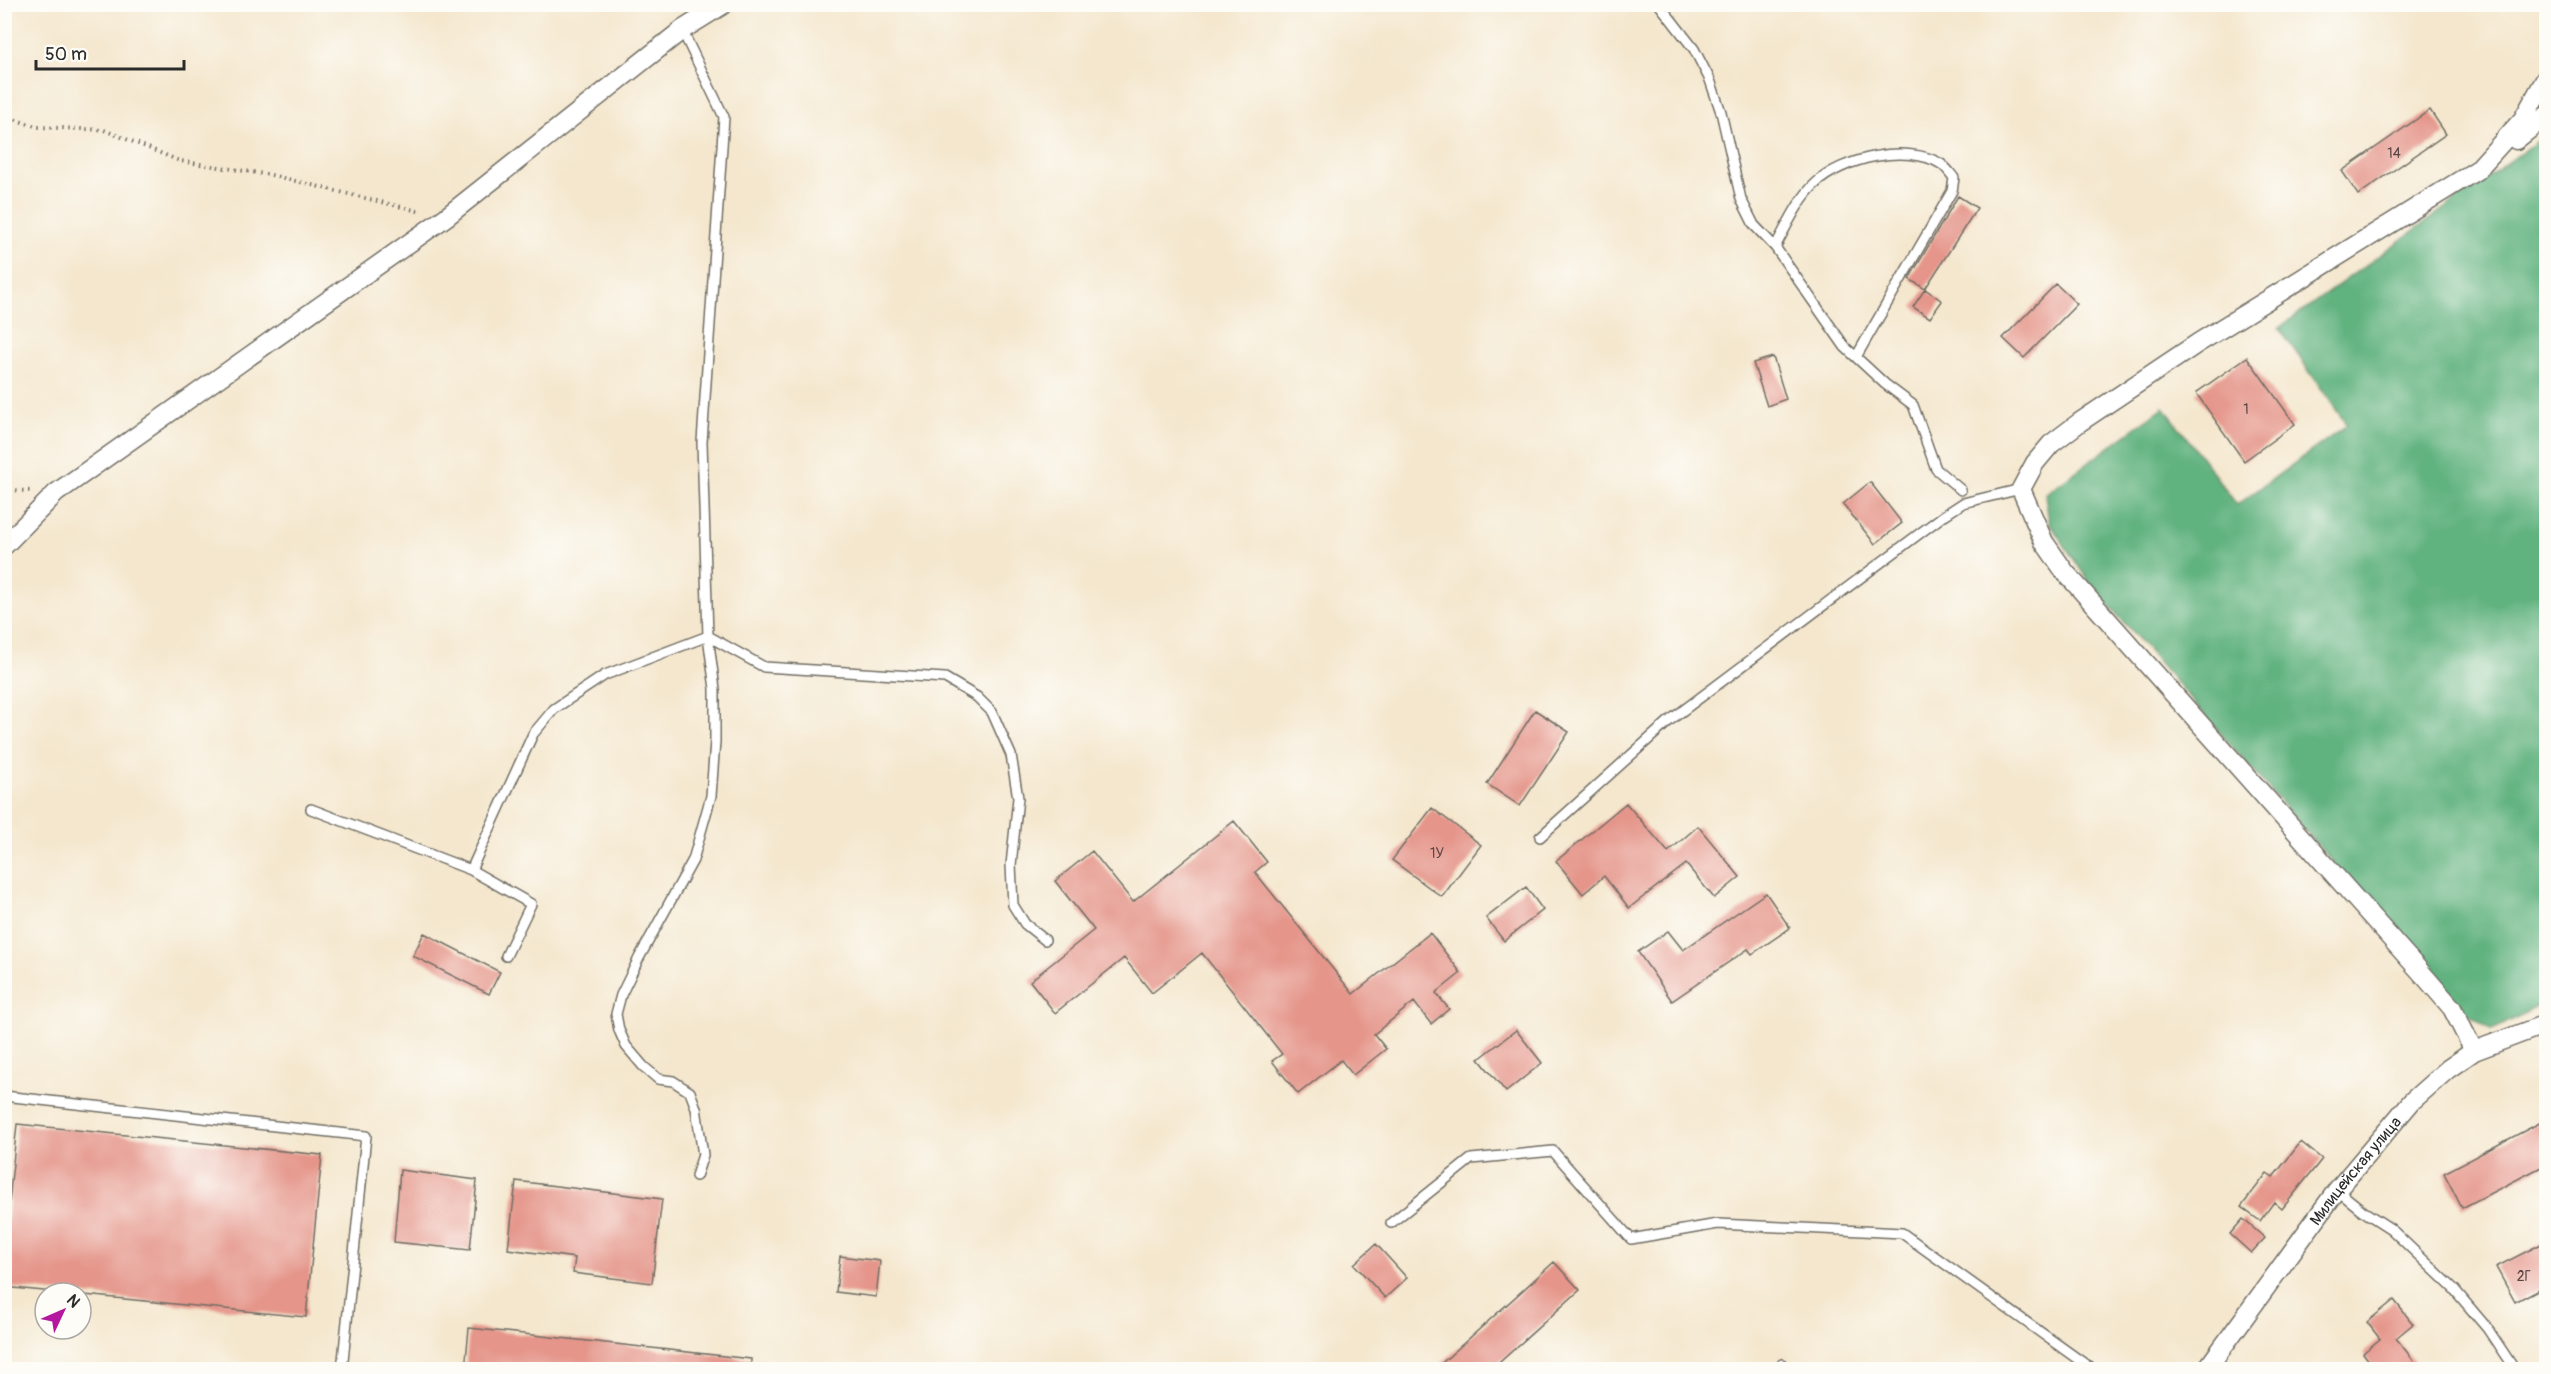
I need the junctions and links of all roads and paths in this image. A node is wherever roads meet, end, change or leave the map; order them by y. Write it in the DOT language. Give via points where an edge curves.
graph roads {
  1 [pos="724,4"];
  2 [pos="1659,4"];
  3 [pos="682,30"];
  4 [pos="2547,78"];
  5 [pos="4,116"];
  6 [pos="2547,116"];
  7 [pos="2477,170"];
  8 [pos="446,217"];
  9 [pos="1775,247"];
  10 [pos="1856,357"];
  11 [pos="2021,489"];
  12 [pos="1961,490"];
  13 [pos="4,546"];
  14 [pos="708,636"];
  15 [pos="311,809"];
  16 [pos="1540,837"];
  17 [pos="471,870"];
  18 [pos="1045,940"];
  19 [pos="507,956"];
  20 [pos="2547,1024"];
  21 [pos="2474,1051"];
  22 [pos="4,1096"];
  23 [pos="696,1176"];
  24 [pos="2337,1190"];
  25 [pos="1391,1223"];
  26 [pos="342,1370"];
  27 [pos="2093,1370"];
  28 [pos="2206,1370"];
  29 [pos="2515,1370"];
  1 -- 3 [label="street"];
  2 -- 9 [label="lane" via="1694,49 1710,80 1741,199 1754,225"];
  3 -- 8 [label="street"];
  3 -- 14 [label="lane" via="724,117 702,442"];
  4 -- 7 [label="street" via="2523,119"];
  5 -- 8 [label="path" via="38,127 104,130 180,161 271,175"];
  6 -- 7 [label="street"];
  7 -- 11 [label="street" via="2198,343 2080,422 2051,444"];
  8 -- 13 [label="street" via="56,493"];
  9 -- 10 [label="lane"];
  9 -- 10 [label="lane" via="1814,184 1835,168 1862,159 1904,153 1943,165 1954,178 1952,191"];
  10 -- 12 [label="lane" via="1913,405 1936,469"];
  11 -- 16 [label="lane" via="1963,503 1942,516 1669,721"];
  11 -- 21 [label="street" via="2044,542 2064,572 2452,1008"];
  14 -- 17 [label="lane" via="605,675 554,709 533,734"];
  14 -- 18 [label="lane" via="764,667 945,678 977,697 992,712 1011,755 1018,798 1011,865 1013,905 1025,924"];
  14 -- 23 [label="lane" via="715,689 711,796 693,860 639,958 616,1014 626,1046 643,1066 658,1079 673,1081 690,1092 703,1155"];
  15 -- 17 [label="lane"];
  17 -- 19 [label="lane" via="531,904"];
  20 -- 21 [label="street, Милицейская улица"];
  21 -- 24 [label="street, Милицейская улица" via="2412,1101"];
  22 -- 26 [label="lane" via="366,1136"];
  24 -- 28 [label="street, Милицейская улица"];
  24 -- 29 [label="lane" via="2391,1229 2454,1289"];
  25 -- 27 [label="lane" via="1471,1159 1553,1151 1631,1239 1718,1224 1902,1233"];
}
